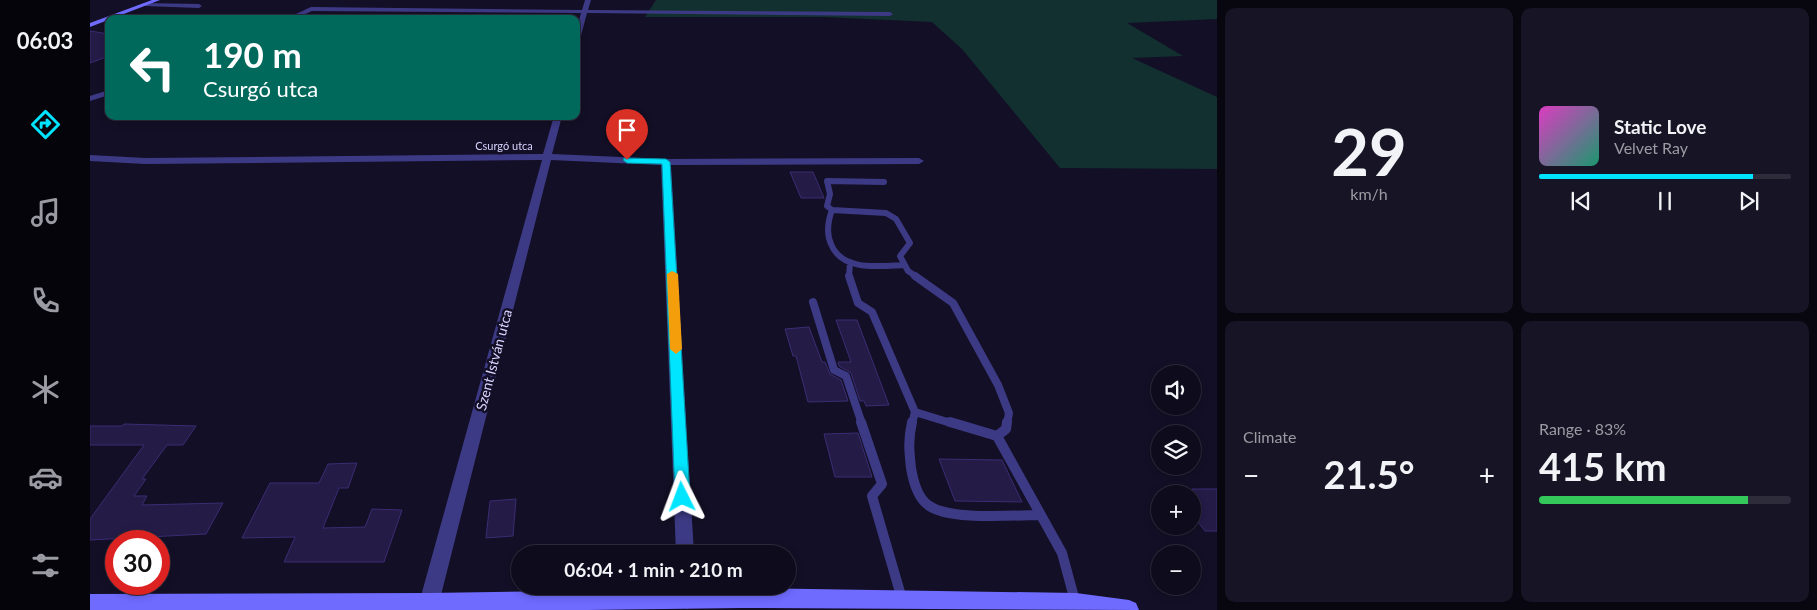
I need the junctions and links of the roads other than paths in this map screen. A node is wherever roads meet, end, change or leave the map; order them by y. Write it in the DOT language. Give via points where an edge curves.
graph roads {
  1 [pos="156,0"];
  2 [pos="588,0"];
  3 [pos="145,4"];
  4 [pos="198,6"];
  5 [pos="584,11"];
  6 [pos="890,14"];
  7 [pos="116,15"];
  8 [pos="297,15"];
  9 [pos="105,19"];
  10 [pos="90,25"];
  11 [pos="580,27"];
  12 [pos="105,93"];
  13 [pos="90,99"];
  14 [pos="557,120"];
  15 [pos="90,158"];
  16 [pos="548,158"];
  17 [pos="919,161"];
  18 [pos="666,162"];
  19 [pos="884,182"];
  20 [pos="832,210"];
  21 [pos="850,262"];
  22 [pos="904,265"];
  23 [pos="813,302"];
  24 [pos="914,412"];
  25 [pos="997,436"];
  26 [pos="1041,515"];
  27 [pos="685,545"];
  28 [pos="617,595"];
  29 [pos="701,595"];
  30 [pos="902,599"];
  31 [pos="429,603"];
  32 [pos="1076,603"];
  33 [pos="90,604"];
  34 [pos="742,604"];
  35 [pos="866,604"];
  36 [pos="1033,605"];
  37 [pos="1129,610"];
  1 -- 3 [label="main road"];
  2 -- 5 [label="street"];
  3 -- 4 [label="street"];
  3 -- 7 [label="main road"];
  5 -- 6 [label="street"];
  5 -- 8 [label="street" via="311,9"];
  5 -- 11 [label="street"];
  9 -- 10 [label="main road"];
  12 -- 13 [label="street"];
  14 -- 16 [label="street, Szent István utca"];
  15 -- 16 [label="street, Csurgó utca"];
  16 -- 18 [label="street, Csurgó utca"];
  16 -- 31 [label="street, Szent István utca"];
  17 -- 18 [label="street, Csurgó utca"];
  18 -- 27 [label="street"];
  19 -- 20 [label="lane" via="827,181 830,194 827,206"];
  20 -- 21 [label="lane" via="826,223 830,243 837,256"];
  20 -- 22 [label="lane" via="886,213 896,219 910,243 900,256"];
  21 -- 22 [label="lane" via="870,266"];
  21 -- 24 [label="lane" via="849,278 858,304 872,312"];
  22 -- 25 [label="lane" via="953,303 998,384 1009,413 1006,429"];
  23 -- 30 [label="lane" via="834,370 846,376 882,484 872,496"];
  24 -- 25 [label="lane"];
  24 -- 26 [label="lane" via="908,440 913,482 927,504 966,516"];
  25 -- 26 [label="lane"];
  26 -- 32 [label="lane" via="1062,553"];
  28 -- 31 [label="main road"];
  29 -- 34 [label="main road"];
  30 -- 35 [label="main road"];
  30 -- 36 [label="main road"];
  31 -- 33 [label="main road"];
  32 -- 36 [label="main road"];
  32 -- 37 [label="main road"];
  34 -- 35 [label="main road"];
}
